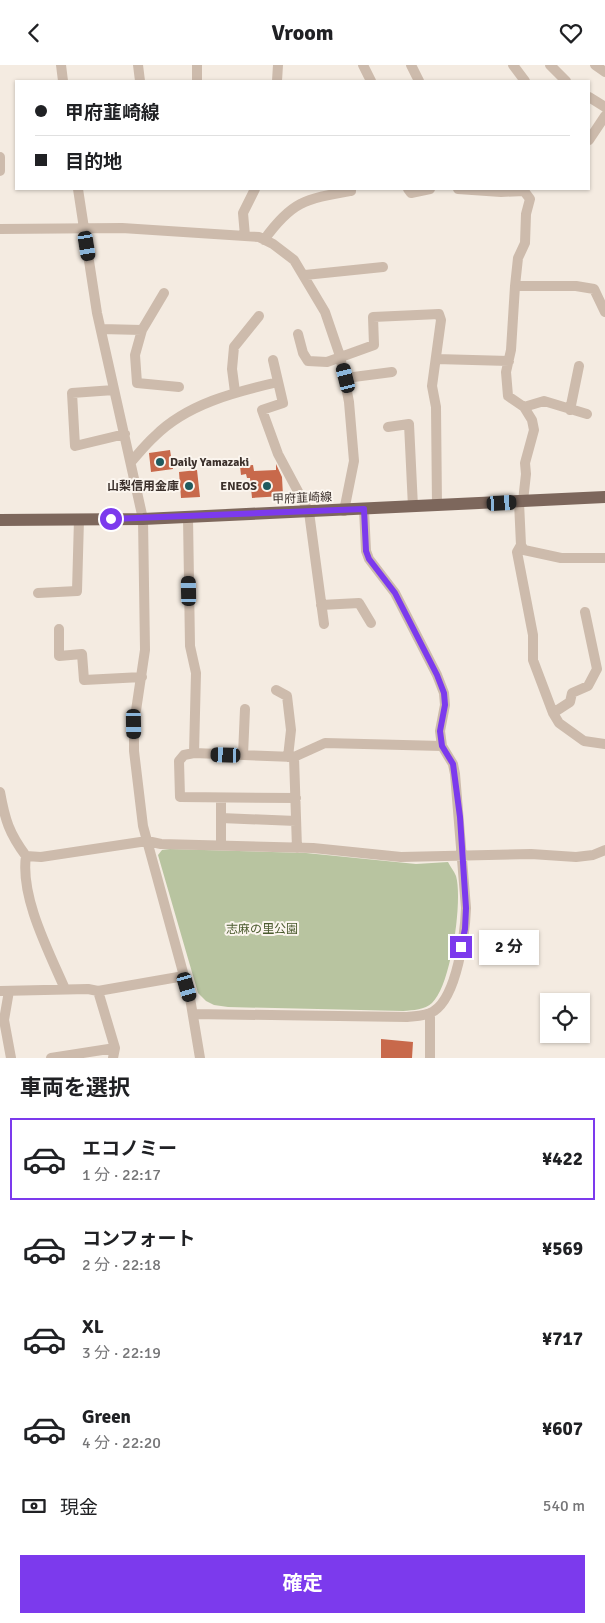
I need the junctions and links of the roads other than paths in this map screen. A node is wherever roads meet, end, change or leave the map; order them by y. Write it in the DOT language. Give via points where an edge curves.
graph roads {
  1 [pos="61,65"];
  2 [pos="138,65"];
  3 [pos="197,65"];
  4 [pos="278,65"];
  5 [pos="363,65"];
  6 [pos="513,65"];
  7 [pos="550,65"];
  8 [pos="595,65"];
  9 [pos="415,66"];
  10 [pos="605,72"];
  11 [pos="63,80"];
  12 [pos="140,80"];
  13 [pos="197,80"];
  14 [pos="277,80"];
  15 [pos="370,80"];
  16 [pos="419,80"];
  17 [pos="525,80"];
  18 [pos="565,80"];
  19 [pos="590,98"];
  20 [pos="605,107"];
  21 [pos="605,116"];
  22 [pos="590,134"];
  23 [pos="0,157"];
  24 [pos="0,171"];
  25 [pos="78,190"];
  26 [pos="254,190"];
  27 [pos="351,190"];
  28 [pos="409,190"];
  29 [pos="425,190"];
  30 [pos="488,190"];
  31 [pos="0,229"];
  32 [pos="84,229"];
  33 [pos="245,236"];
  34 [pos="264,240"];
  35 [pos="383,267"];
  36 [pos="305,275"];
  37 [pos="515,286"];
  38 [pos="164,293"];
  39 [pos="605,312"];
  40 [pos="259,316"];
  41 [pos="100,329"];
  42 [pos="142,330"];
  43 [pos="298,334"];
  44 [pos="340,356"];
  45 [pos="436,359"];
  46 [pos="273,360"];
  47 [pos="509,361"];
  48 [pos="579,366"];
  49 [pos="392,372"];
  50 [pos="346,378"];
  51 [pos="278,382"];
  52 [pos="179,387"];
  53 [pos="114,390"];
  54 [pos="235,392"];
  55 [pos="524,407"];
  56 [pos="570,410"];
  57 [pos="587,414"];
  58 [pos="388,427"];
  59 [pos="125,434"];
  60 [pos="131,462"];
  61 [pos="605,497"];
  62 [pos="521,502"];
  63 [pos="437,506"];
  64 [pos="413,507"];
  65 [pos="364,509"];
  66 [pos="344,511"];
  67 [pos="309,512"];
  68 [pos="188,517"];
  69 [pos="79,519"];
  70 [pos="144,519"];
  71 [pos="0,520"];
  72 [pos="521,545"];
  73 [pos="605,558"];
  74 [pos="38,593"];
  75 [pos="321,605"];
  76 [pos="585,612"];
  77 [pos="371,623"];
  78 [pos="324,624"];
  79 [pos="59,629"];
  80 [pos="142,677"];
  81 [pos="276,690"];
  82 [pos="245,709"];
  83 [pos="553,713"];
  84 [pos="605,744"];
  85 [pos="442,746"];
  86 [pos="194,753"];
  87 [pos="243,755"];
  88 [pos="291,757"];
  89 [pos="0,793"];
  90 [pos="221,797"];
  91 [pos="296,798"];
  92 [pos="221,818"];
  93 [pos="296,821"];
  94 [pos="2,822"];
  95 [pos="146,841"];
  96 [pos="221,845"];
  97 [pos="297,848"];
  98 [pos="605,850"];
  99 [pos="462,855"];
  100 [pos="26,856"];
  101 [pos="184,975"];
  102 [pos="66,989"];
  103 [pos="5,991"];
  104 [pos="98,991"];
  105 [pos="430,1013"];
  106 [pos="193,1014"];
  107 [pos="114,1053"];
  108 [pos="11,1058"];
  109 [pos="51,1058"];
  110 [pos="200,1058"];
  111 [pos="430,1058"];
  1 -- 11 [label="street"];
  2 -- 12 [label="street"];
  3 -- 13 [label="street"];
  4 -- 14 [label="street"];
  5 -- 15 [label="street"];
  6 -- 17 [label="street"];
  7 -- 18 [label="street"];
  8 -- 10 [label="street"];
  9 -- 16 [label="street"];
  19 -- 20 [label="street"];
  21 -- 22 [label="street"];
  23 -- 24 [label="street"];
  25 -- 32 [label="street"];
  26 -- 33 [label="street" via="243,213"];
  27 -- 34 [label="street" via="301,202 281,216"];
  28 -- 29 [label="street" via="411,193"];
  30 -- 37 [label="street" via="524,191 530,199 525,243 518,258"];
  31 -- 32 [label="street"];
  32 -- 33 [label="street" via="122,227"];
  32 -- 41 [label="street"];
  33 -- 34 [label="street"];
  34 -- 36 [label="street" via="294,260"];
  35 -- 36 [label="street"];
  36 -- 44 [label="street" via="325,312"];
  37 -- 39 [label="street" via="594,289"];
  37 -- 47 [label="street"];
  38 -- 42 [label="street"];
  40 -- 54 [label="street" via="234,347"];
  41 -- 42 [label="street"];
  41 -- 53 [label="street"];
  42 -- 52 [label="street" via="135,355 136,383"];
  43 -- 44 [label="street" via="308,361 327,362"];
  44 -- 45 [label="street" via="374,345 373,317 440,314"];
  44 -- 50 [label="street"];
  45 -- 47 [label="street"];
  45 -- 63 [label="street" via="432,386 436,407"];
  46 -- 51 [label="street"];
  47 -- 55 [label="street" via="506,372 508,397"];
  48 -- 56 [label="street"];
  49 -- 50 [label="street"];
  50 -- 66 [label="street" via="354,461"];
  51 -- 54 [label="street"];
  51 -- 67 [label="street" via="283,403 262,410 278,454"];
  53 -- 59 [label="street"];
  53 -- 59 [label="street" via="72,393 75,446"];
  54 -- 60 [label="street" via="197,408 171,424"];
  55 -- 56 [label="street" via="544,401"];
  55 -- 62 [label="street" via="532,419 534,430 525,463"];
  56 -- 57 [label="street"];
  58 -- 64 [label="street" via="409,424"];
  59 -- 60 [label="street"];
  60 -- 70 [label="street"];
  61 -- 62 [label="main road, 甲府韮崎線"];
  62 -- 63 [label="main road, 甲府韮崎線"];
  62 -- 72 [label="street"];
  63 -- 64 [label="main road, 甲府韮崎線"];
  64 -- 65 [label="main road, 甲府韮崎線"];
  65 -- 66 [label="main road, 甲府韮崎線"];
  65 -- 85 [label="street" via="369,559 395,593 444,693 440,731"];
  66 -- 67 [label="main road, 甲府韮崎線"];
  67 -- 68 [label="main road, 甲府韮崎線"];
  67 -- 75 [label="street"];
  68 -- 70 [label="main road, 甲府韮崎線"];
  68 -- 86 [label="street" via="190,646 196,673"];
  69 -- 70 [label="main road, 甲府韮崎線"];
  69 -- 71 [label="main road, 甲府韮崎線"];
  69 -- 74 [label="street" via="78,591"];
  70 -- 80 [label="street" via="145,650"];
  72 -- 73 [label="street" via="524,550 546,556"];
  72 -- 83 [label="street" via="517,551 532,635 533,660"];
  75 -- 77 [label="street" via="359,603"];
  75 -- 78 [label="street"];
  76 -- 83 [label="street" via="597,669 588,686 572,693 570,702"];
  79 -- 80 [label="street" via="60,656 82,654 84,680"];
  80 -- 95 [label="street" via="134,724 134,751"];
  81 -- 88 [label="street" via="287,696"];
  82 -- 87 [label="street"];
  83 -- 84 [label="street" via="559,723 584,741"];
  85 -- 88 [label="street" via="325,743"];
  85 -- 99 [label="street" via="453,764"];
  86 -- 87 [label="street"];
  86 -- 90 [label="street" via="184,755 179,761 180,797"];
  87 -- 88 [label="street"];
  88 -- 91 [label="street"];
  89 -- 94 [label="street"];
  90 -- 91 [label="street"];
  90 -- 92 [label="street"];
  91 -- 93 [label="street"];
  92 -- 93 [label="street"];
  92 -- 96 [label="street"];
  93 -- 97 [label="street"];
  94 -- 100 [label="street"];
  95 -- 96 [label="street"];
  95 -- 100 [label="street" via="41,857"];
  95 -- 101 [label="street"];
  96 -- 97 [label="street"];
  97 -- 99 [label="street" via="402,857"];
  98 -- 99 [label="street" via="576,857"];
  99 -- 105 [label="street" via="465,929 449,993"];
  100 -- 102 [label="street" via="32,904 43,939"];
  101 -- 104 [label="street"];
  101 -- 106 [label="street"];
  102 -- 103 [label="street"];
  102 -- 104 [label="street"];
  103 -- 108 [label="street" via="4,1020"];
  104 -- 107 [label="street"];
  105 -- 106 [label="street" via="407,1017"];
  105 -- 111 [label="street"];
  106 -- 110 [label="street"];
  107 -- 109 [label="street"];
}
